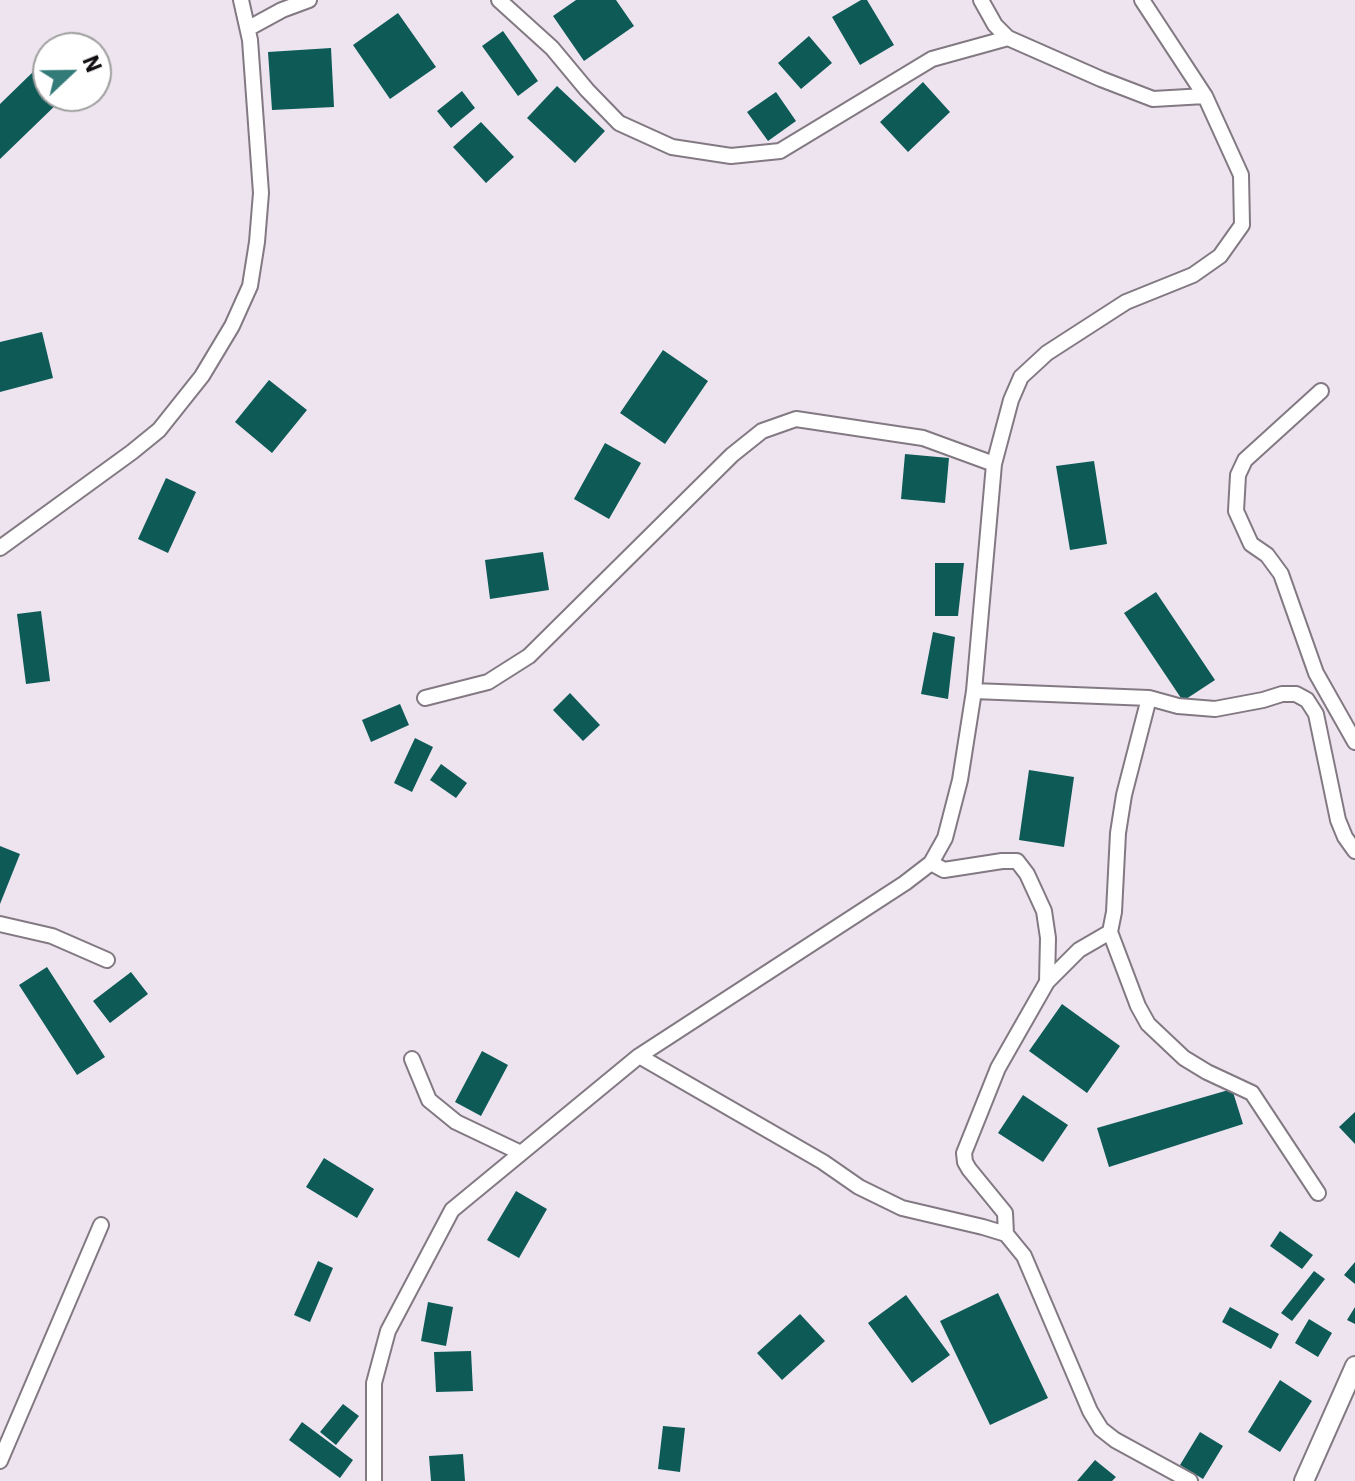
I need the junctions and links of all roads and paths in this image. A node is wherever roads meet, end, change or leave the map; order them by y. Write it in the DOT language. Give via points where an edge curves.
graph roads {
  1 [pos="241,0"];
  2 [pos="309,0"];
  3 [pos="499,0"];
  4 [pos="981,0"];
  5 [pos="1142,0"];
  6 [pos="249,28"];
  7 [pos="1008,38"];
  8 [pos="1205,96"];
  9 [pos="1321,391"];
  10 [pos="994,464"];
  11 [pos="0,548"];
  12 [pos="974,691"];
  13 [pos="425,698"];
  14 [pos="1149,698"];
  15 [pos="1355,742"];
  16 [pos="1355,851"];
  17 [pos="931,863"];
  18 [pos="0,924"];
  19 [pos="1110,932"];
  20 [pos="107,960"];
  21 [pos="1047,982"];
  22 [pos="639,1056"];
  23 [pos="412,1059"];
  24 [pos="521,1153"];
  25 [pos="1318,1193"];
  26 [pos="101,1225"];
  27 [pos="1006,1234"];
  28 [pos="1355,1366"];
  29 [pos="0,1461"];
  30 [pos="374,1481"];
  31 [pos="1190,1481"];
  32 [pos="1304,1481"];
  1 -- 6 [label="street"];
  2 -- 6 [label="street"];
  3 -- 7 [label="street" via="552,48 619,123 672,147 731,156 780,151 932,59"];
  4 -- 7 [label="street"];
  5 -- 8 [label="street"];
  6 -- 11 [label="street" via="261,193 250,286 232,326 202,376 159,430"];
  7 -- 8 [label="street" via="1153,99"];
  8 -- 10 [label="street" via="1241,175 1242,225 1220,256 1202,269 1126,302 1029,369 1011,400"];
  9 -- 15 [label="street" via="1245,460 1238,475 1236,511 1251,544 1281,574 1316,673"];
  10 -- 12 [label="street"];
  10 -- 13 [label="street" via="923,438 796,419 762,431 529,656 488,682"];
  12 -- 14 [label="street"];
  12 -- 17 [label="street" via="960,780 945,838"];
  14 -- 16 [label="street" via="1215,709 1282,694 1307,700 1316,714 1338,820"];
  14 -- 19 [label="street" via="1122,808"];
  17 -- 21 [label="street" via="944,870 1017,861 1044,911"];
  17 -- 22 [label="street"];
  18 -- 20 [label="street" via="52,936"];
  19 -- 21 [label="street" via="1079,950"];
  19 -- 25 [label="street" via="1148,1024 1184,1058 1252,1093"];
  21 -- 27 [label="street" via="998,1068 964,1153 969,1169 1005,1213"];
  22 -- 24 [label="street"];
  22 -- 27 [label="street" via="902,1208"];
  23 -- 24 [label="street" via="429,1100 456,1122"];
  24 -- 30 [label="street" via="452,1210 388,1331 374,1383"];
  26 -- 29 [label="street"];
  27 -- 31 [label="street" via="1024,1256 1101,1429"];
  28 -- 32 [label="street"];
}
